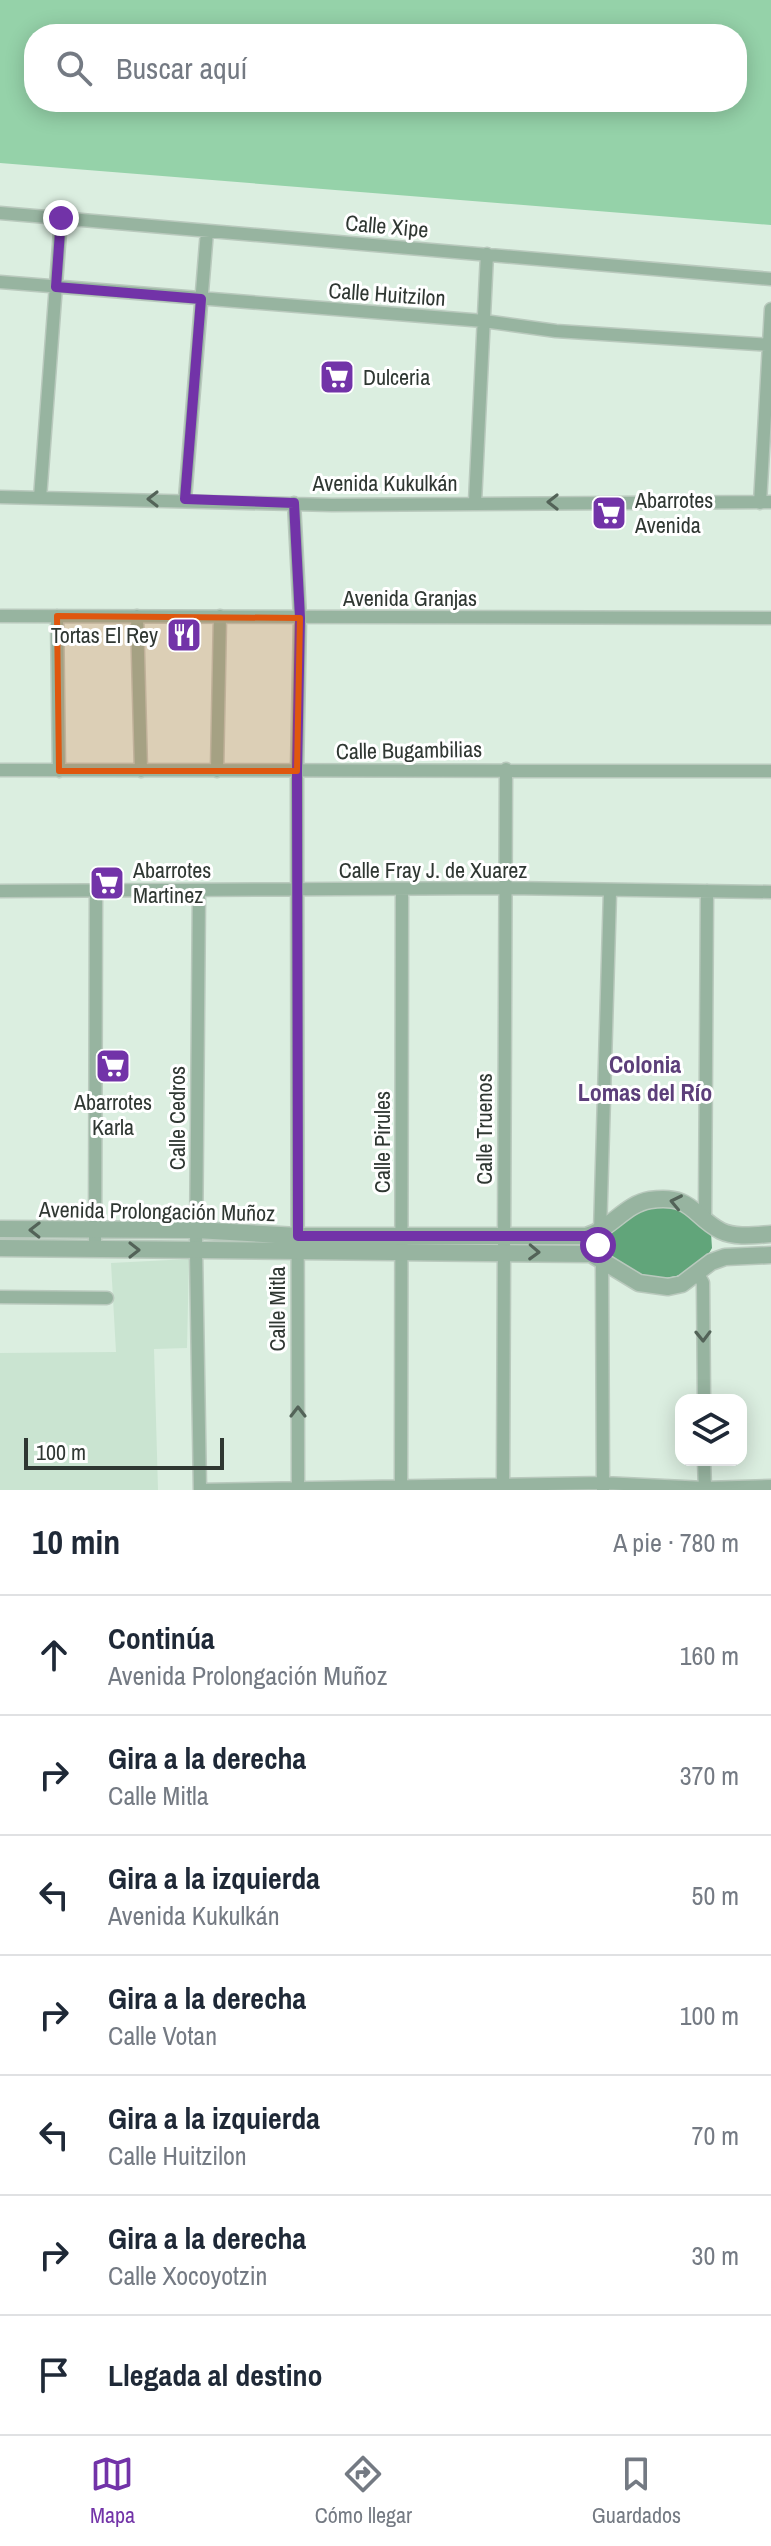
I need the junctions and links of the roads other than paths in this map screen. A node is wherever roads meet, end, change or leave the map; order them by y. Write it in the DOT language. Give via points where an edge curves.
graph roads {
  1 [pos="0,213"];
  2 [pos="61,218"];
  3 [pos="207,231"];
  4 [pos="487,254"];
  5 [pos="771,279"];
  6 [pos="0,282"];
  7 [pos="56,287"];
  8 [pos="201,299"];
  9 [pos="771,309"];
  10 [pos="484,321"];
  11 [pos="770,345"];
  12 [pos="0,497"];
  13 [pos="40,498"];
  14 [pos="185,499"];
  15 [pos="475,502"];
  16 [pos="766,502"];
  17 [pos="294,503"];
  18 [pos="0,616"];
  19 [pos="57,616"];
  20 [pos="137,616"];
  21 [pos="220,616"];
  22 [pos="300,618"];
  23 [pos="771,618"];
  24 [pos="506,769"];
  25 [pos="0,770"];
  26 [pos="59,771"];
  27 [pos="141,771"];
  28 [pos="217,771"];
  29 [pos="297,771"];
  30 [pos="771,771"];
  31 [pos="505,888"];
  32 [pos="402,889"];
  33 [pos="96,890"];
  34 [pos="0,891"];
  35 [pos="199,891"];
  36 [pos="297,891"];
  37 [pos="707,891"];
  38 [pos="610,892"];
  39 [pos="771,892"];
  40 [pos="705,1216"];
  41 [pos="0,1229"];
  42 [pos="95,1230"];
  43 [pos="196,1230"];
  44 [pos="720,1230"];
  45 [pos="600,1233"];
  46 [pos="771,1234"];
  47 [pos="298,1243"];
  48 [pos="402,1243"];
  49 [pos="504,1244"];
  50 [pos="0,1248"];
  51 [pos="95,1250"];
  52 [pos="196,1251"];
  53 [pos="771,1255"];
  54 [pos="602,1259"];
  55 [pos="711,1262"];
  56 [pos="698,1274"];
  57 [pos="0,1297"];
  58 [pos="107,1298"];
  59 [pos="704,1394"];
  60 [pos="704,1466"];
  61 [pos="771,1486"];
  62 [pos="503,1487"];
  63 [pos="603,1487"];
  64 [pos="401,1488"];
  65 [pos="298,1489"];
  66 [pos="705,1489"];
  67 [pos="200,1490"];
  1 -- 2 [label="street, Calle Xipe"];
  2 -- 3 [label="street, Calle Xipe"];
  2 -- 7 [label="street"];
  3 -- 4 [label="street, Calle Xipe"];
  3 -- 8 [label="street"];
  4 -- 5 [label="street, Calle Xipe"];
  4 -- 10 [label="street"];
  6 -- 7 [label="street, Calle Huitzilon"];
  7 -- 8 [label="street, Calle Huitzilon"];
  7 -- 13 [label="street"];
  8 -- 10 [label="street, Calle Huitzilon"];
  8 -- 14 [label="street"];
  9 -- 11 [label="street"];
  10 -- 11 [label="street, Calle Huitzilon"];
  10 -- 15 [label="street"];
  11 -- 16 [label="street"];
  12 -- 13 [label="street, Avenida Kukulkán"];
  14 -- 13 [label="street, Avenida Kukulkán, one-way"];
  14 -- 17 [label="street, Avenida Kukulkán"];
  16 -- 15 [label="street, Avenida Kukulkán, one-way"];
  15 -- 17 [label="street, Avenida Kukulkán"];
  17 -- 22 [label="street, Calle Mitla"];
  18 -- 19 [label="street, Avenida Granjas"];
  19 -- 20 [label="street, Avenida Granjas"];
  19 -- 26 [label="street"];
  20 -- 21 [label="street, Avenida Granjas"];
  20 -- 27 [label="street"];
  21 -- 22 [label="street, Avenida Granjas"];
  21 -- 28 [label="street"];
  22 -- 23 [label="street, Avenida Granjas"];
  22 -- 29 [label="street, Calle Mitla"];
  24 -- 29 [label="street, Calle Bugambilias"];
  24 -- 30 [label="street, Calle Bugambilias"];
  24 -- 31 [label="street, Calle Truenos"];
  25 -- 26 [label="street, Calle Bugambilias"];
  26 -- 27 [label="street, Calle Bugambilias"];
  27 -- 28 [label="street, Calle Bugambilias"];
  28 -- 29 [label="street, Calle Bugambilias"];
  29 -- 36 [label="street, Calle Mitla"];
  31 -- 32 [label="street, Calle Fray J. de Xuarez"];
  31 -- 38 [label="street, Calle Fray J. de Xuarez"];
  31 -- 49 [label="street, Calle Truenos"];
  32 -- 36 [label="street, Calle Fray J. de Xuarez"];
  32 -- 48 [label="street, Calle Pirules"];
  33 -- 34 [label="street, Calle Fray J. de Xuarez"];
  33 -- 35 [label="street, Calle Fray J. de Xuarez"];
  33 -- 42 [label="street"];
  35 -- 36 [label="street, Calle Fray J. de Xuarez"];
  35 -- 43 [label="street, Calle Cedros"];
  36 -- 47 [label="street, Calle Mitla"];
  37 -- 38 [label="street, Calle Fray J. de Xuarez"];
  37 -- 39 [label="street, Calle Fray J. de Xuarez"];
  37 -- 40 [label="street"];
  38 -- 45 [label="street"];
  40 -- 44 [label="street"];
  40 -- 45 [label="street, one-way" via="667,1198 645,1201"];
  42 -- 41 [label="street, Avenida Prolongación Muñoz, one-way"];
  42 -- 43 [label="street, Avenida Prolongación Muñoz"];
  42 -- 51 [label="street"];
  43 -- 47 [label="street, Avenida Prolongación Muñoz"];
  43 -- 52 [label="street, Calle Cedros"];
  44 -- 46 [label="street" via="732,1235"];
  44 -- 55 [label="street" via="720,1245"];
  45 -- 49 [label="street, Avenida Prolongación Muñoz"];
  45 -- 54 [label="street"];
  47 -- 48 [label="street, Avenida Prolongación Muñoz"];
  47 -- 52 [label="street, Avenida Prolongación Muñoz"];
  65 -- 47 [label="street, Calle Mitla, one-way"];
  48 -- 49 [label="street, Avenida Prolongación Muñoz"];
  48 -- 64 [label="street, Calle Pirules"];
  49 -- 54 [label="street, Avenida Prolongación Muñoz, one-way"];
  49 -- 62 [label="street, Calle Truenos"];
  50 -- 51 [label="street, Avenida Prolongación Muñoz"];
  51 -- 52 [label="street, Avenida Prolongación Muñoz, one-way"];
  52 -- 67 [label="street, Calle Cedros"];
  53 -- 55 [label="street"];
  54 -- 56 [label="street, Avenida Prolongación Muñoz" via="624,1276 655,1286 682,1284"];
  54 -- 63 [label="street"];
  55 -- 56 [label="street, Avenida Prolongación Muñoz"];
  56 -- 59 [label="street, one-way" via="703,1283"];
  57 -- 58 [label="street"];
  60 -- 66 [label="street"];
  61 -- 66 [label="street"];
  62 -- 63 [label="street"];
  62 -- 64 [label="street"];
  63 -- 66 [label="street"];
  64 -- 65 [label="street"];
  65 -- 67 [label="street"];
}
